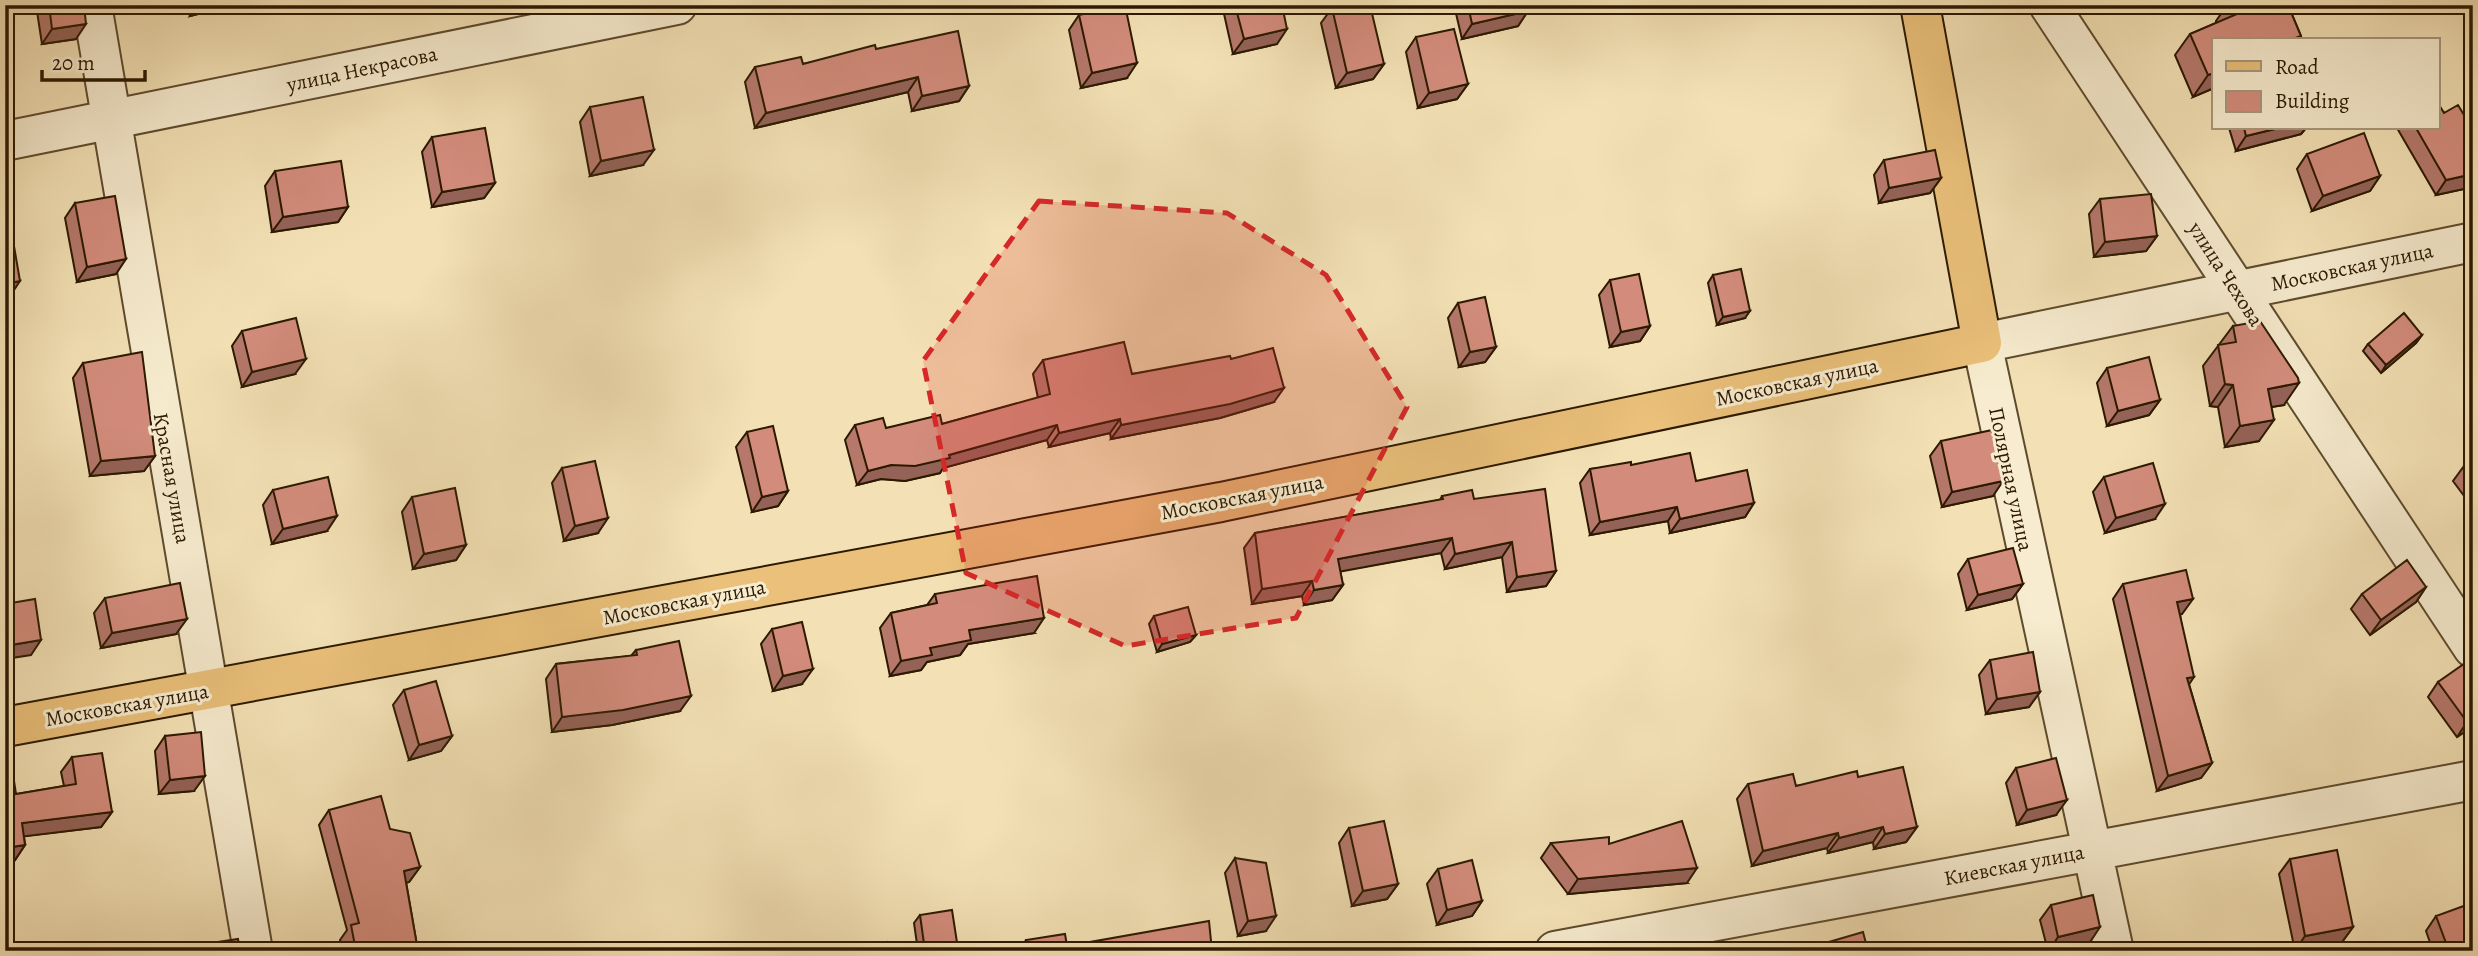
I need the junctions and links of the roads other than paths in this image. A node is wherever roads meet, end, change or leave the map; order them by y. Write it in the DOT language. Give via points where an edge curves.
graph roads {
  1 [pos="92,5"];
  2 [pos="677,5"];
  3 [pos="1920,5"];
  4 [pos="2049,5"];
  5 [pos="112,121"];
  6 [pos="5,141"];
  7 [pos="2473,242"];
  8 [pos="2237,290"];
  9 [pos="1982,343"];
  10 [pos="2473,648"];
  11 [pos="208,690"];
  12 [pos="5,727"];
  13 [pos="2473,779"];
  14 [pos="2092,850"];
  15 [pos="253,951"];
  16 [pos="1555,951"];
  17 [pos="2114,951"];
  1 -- 5 [label="street, Красная улица"];
  2 -- 5 [label="street, улица Некрасова"];
  3 -- 9 [label="main road, Полярная улица"];
  4 -- 8 [label="street, улица Чехова"];
  5 -- 6 [label="street, улица Некрасова"];
  5 -- 11 [label="street, Красная улица"];
  7 -- 8 [label="street, Московская улица"];
  8 -- 9 [label="street, Московская улица"];
  8 -- 10 [label="street, улица Чехова"];
  9 -- 11 [label="main road, Московская улица" via="1221,502"];
  9 -- 14 [label="street, Полярная улица"];
  11 -- 12 [label="main road, Московская улица"];
  11 -- 15 [label="street, Красная улица"];
  13 -- 14 [label="street, Киевская улица"];
  14 -- 16 [label="street, Киевская улица"];
  14 -- 17 [label="street, Полярная улица"];
}
